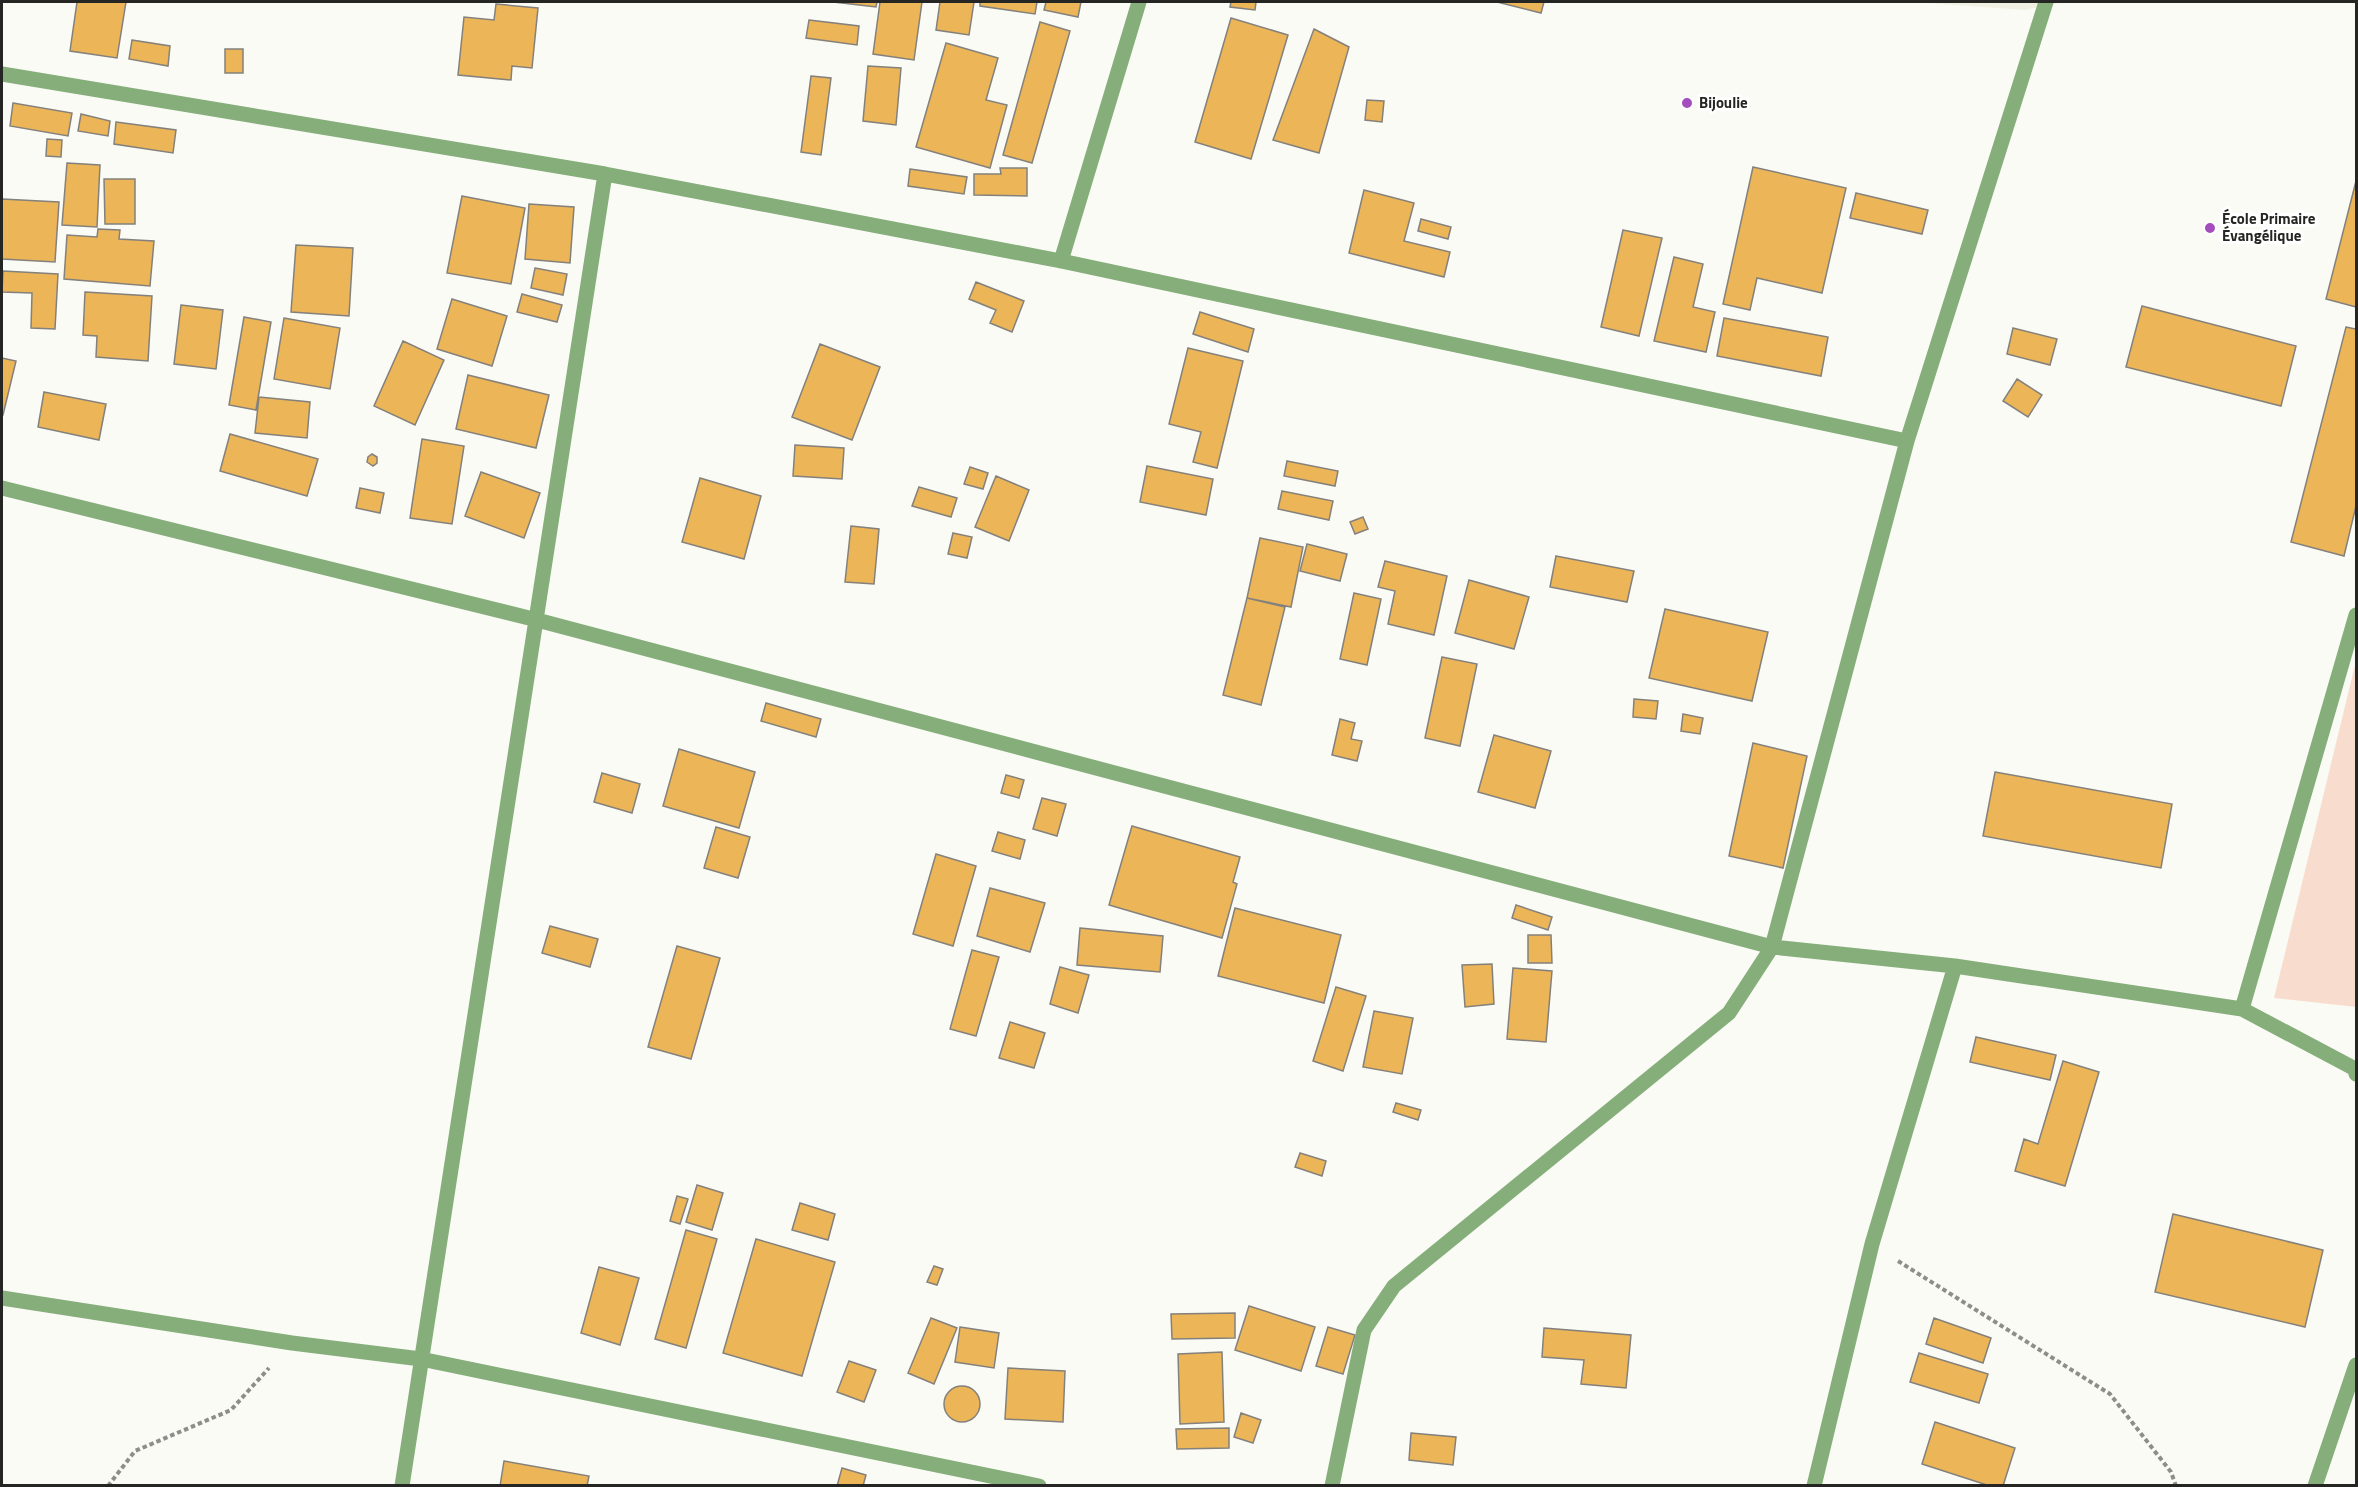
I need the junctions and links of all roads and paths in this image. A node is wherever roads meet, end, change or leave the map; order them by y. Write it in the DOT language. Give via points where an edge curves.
graph roads {
  1 [pos="1139,2"];
  2 [pos="2046,2"];
  3 [pos="2,74"];
  4 [pos="605,174"];
  5 [pos="1061,261"];
  6 [pos="1907,441"];
  7 [pos="2,488"];
  8 [pos="2356,615"];
  9 [pos="537,620"];
  10 [pos="1773,947"];
  11 [pos="1955,966"];
  12 [pos="2242,1009"];
  13 [pos="2356,1074"];
  14 [pos="1872,1244"];
  15 [pos="2,1298"];
  16 [pos="292,1343"];
  17 [pos="421,1359"];
  18 [pos="2356,1365"];
  19 [pos="1017,1484"];
  20 [pos="108,1485"];
  21 [pos="402,1485"];
  22 [pos="1039,1485"];
  23 [pos="1332,1485"];
  24 [pos="1814,1485"];
  25 [pos="2176,1485"];
  26 [pos="2314,1485"];
  1 -- 5 [label="street"];
  2 -- 6 [label="street"];
  3 -- 4 [label="street"];
  4 -- 5 [label="street"];
  4 -- 9 [label="street"];
  5 -- 6 [label="street"];
  6 -- 10 [label="street"];
  7 -- 9 [label="street"];
  8 -- 12 [label="street"];
  9 -- 10 [label="street"];
  9 -- 17 [label="street"];
  10 -- 11 [label="street"];
  10 -- 23 [label="street" via="1729,1013 1394,1286 1364,1330"];
  11 -- 12 [label="street"];
  11 -- 14 [label="street"];
  12 -- 13 [label="street" via="2355,1069"];
  14 -- 24 [label="street"];
  14 -- 25 [label="path" via="2110,1394 2171,1472"];
  15 -- 16 [label="street"];
  16 -- 17 [label="street"];
  16 -- 20 [label="path" via="231,1410 135,1451"];
  17 -- 19 [label="street"];
  17 -- 21 [label="street"];
  18 -- 26 [label="street"];
  19 -- 22 [label="street"];
}
